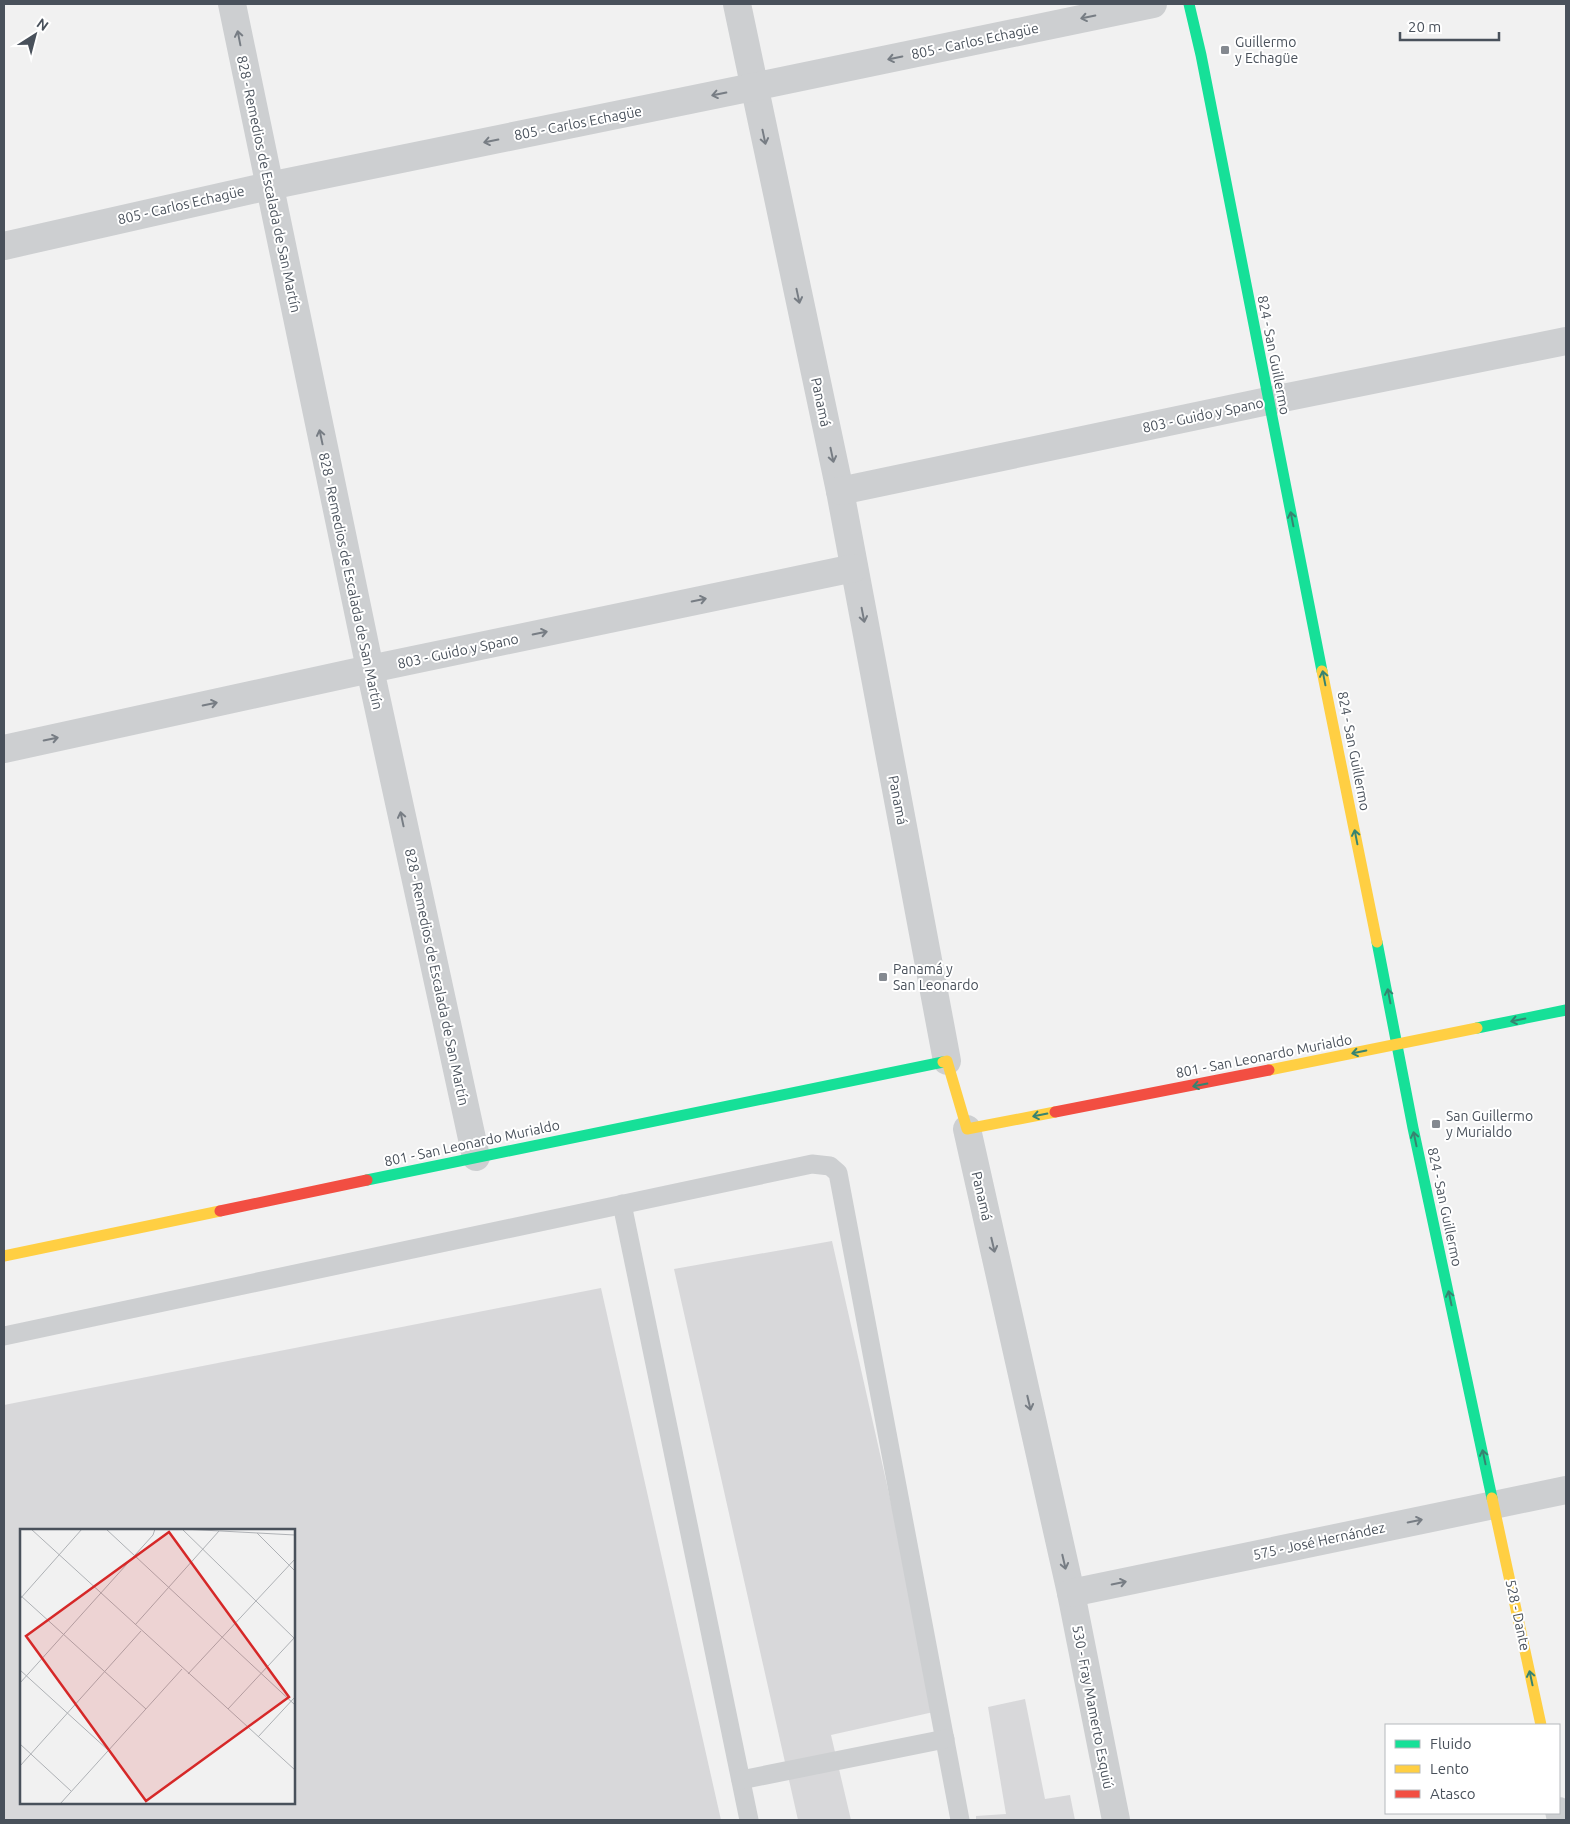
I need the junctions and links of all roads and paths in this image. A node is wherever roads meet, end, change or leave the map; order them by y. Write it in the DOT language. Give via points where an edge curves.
graph roads {
  1 [pos="232,4"];
  2 [pos="737,4"];
  3 [pos="1153,4"];
  4 [pos="1188,4"];
  5 [pos="754,87"];
  6 [pos="269,186"];
  7 [pos="4,246"];
  8 [pos="1566,341"];
  9 [pos="1268,401"];
  10 [pos="840,491"];
  11 [pos="854,568"];
  12 [pos="370,669"];
  13 [pos="4,749"];
  14 [pos="1566,1010"];
  15 [pos="1398,1044"];
  16 [pos="948,1061"];
  17 [pos="967,1129"];
  18 [pos="476,1157"];
  19 [pos="622,1204"];
  20 [pos="4,1256"];
  21 [pos="4,1336"];
  22 [pos="1566,1490"];
  23 [pos="1494,1504"];
  24 [pos="1071,1594"];
  25 [pos="1541,1724"];
  26 [pos="945,1739"];
  27 [pos="741,1780"];
  28 [pos="749,1820"];
  29 [pos="960,1820"];
  30 [pos="1116,1820"];
  6 -- 1 [label="street, 828 - Remedios de Escalada de San Martín, one-way"];
  2 -- 5 [label="street, Panamá"];
  3 -- 5 [label="street, 805 - Carlos Echagüe, one-way"];
  4 -- 9 [label="street, 824 - San Guillermo" via="1201,55"];
  5 -- 6 [label="street, 805 - Carlos Echagüe, one-way"];
  5 -- 10 [label="street, Panamá, one-way"];
  6 -- 7 [label="street, 805 - Carlos Echagüe"];
  12 -- 6 [label="street, 828 - Remedios de Escalada de San Martín, one-way"];
  8 -- 9 [label="street, 803 - Guido y Spano"];
  9 -- 10 [label="street, 803 - Guido y Spano"];
  15 -- 9 [label="street, 824 - San Guillermo, one-way"];
  10 -- 11 [label="street, Panamá"];
  12 -- 11 [label="street, 803 - Guido y Spano, one-way"];
  11 -- 16 [label="street, Panamá, one-way"];
  13 -- 12 [label="street, 803 - Guido y Spano, one-way"];
  18 -- 12 [label="street, 828 - Remedios de Escalada de San Martín, one-way"];
  14 -- 15 [label="street, 801 - San Leonardo Murialdo, one-way"];
  15 -- 17 [label="street, 801 - San Leonardo Murialdo, one-way"];
  23 -- 15 [label="street, 824 - San Guillermo, one-way"];
  16 -- 17 [label="street, Panamá"];
  16 -- 18 [label="street, 801 - San Leonardo Murialdo"];
  17 -- 24 [label="street, Panamá, one-way"];
  18 -- 20 [label="street, 801 - San Leonardo Murialdo"];
  19 -- 21 [label="lane"];
  19 -- 26 [label="lane" via="812,1164 830,1166 838,1173"];
  19 -- 27 [label="lane"];
  22 -- 23 [label="street, 575 - José Hernández"];
  24 -- 23 [label="street, 575 - José Hernández, one-way"];
  25 -- 23 [label="street, 528 - Dante, one-way"];
  24 -- 30 [label="street, 530 - Fray Mamerto Esquiú"];
  26 -- 27 [label="lane"];
  26 -- 29 [label="lane"];
  27 -- 28 [label="lane"];
}
